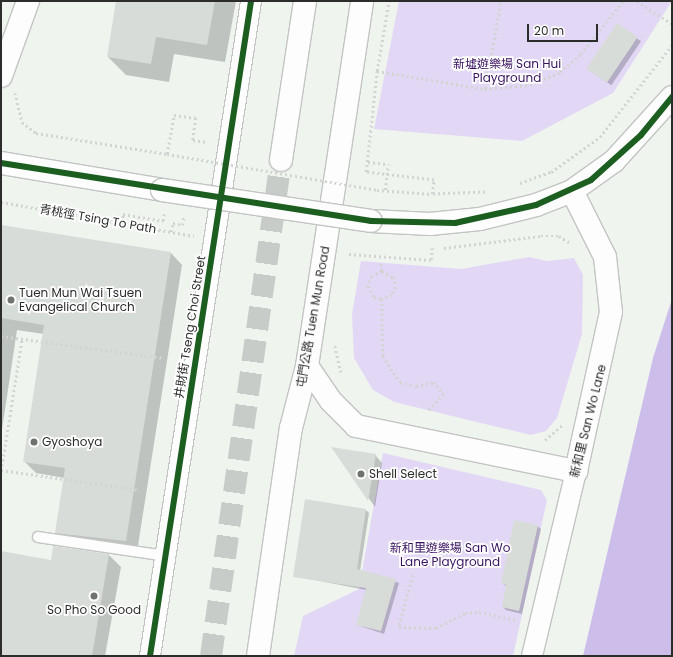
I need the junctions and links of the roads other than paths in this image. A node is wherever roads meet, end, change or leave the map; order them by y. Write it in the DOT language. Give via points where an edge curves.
graph roads {
  1 [pos="28,1"];
  2 [pos="251,1"];
  3 [pos="305,1"];
  4 [pos="362,1"];
  5 [pos="5,84"];
  6 [pos="672,96"];
  7 [pos="281,160"];
  8 [pos="1,163"];
  9 [pos="572,191"];
  10 [pos="307,366"];
  11 [pos="576,471"];
  12 [pos="38,537"];
  13 [pos="166,556"];
  14 [pos="150,656"];
  15 [pos="258,656"];
  16 [pos="532,656"];
  1 -- 5 [label="main road"];
  2 -- 13 [label="street, 井財街 Tseng Choi Street"];
  3 -- 7 [label="main road"];
  4 -- 10 [label="main road, 屯門公路 Tuen Mun Road"];
  6 -- 9 [label="main road" via="614,161"];
  8 -- 9 [label="main road, bridge" via="372,221 430,224 480,219 536,205"];
  9 -- 11 [label="main road, 新和里 San Wo Lane" via="605,257 611,304 601,369"];
  10 -- 11 [label="main road" via="327,396 356,426"];
  10 -- 15 [label="main road, 屯門公路 Tuen Mun Road" via="291,428"];
  11 -- 16 [label="street, 新和里 San Wo Lane"];
  12 -- 13 [label="lane"];
  13 -- 14 [label="street, 井財街 Tseng Choi Street"];
}
